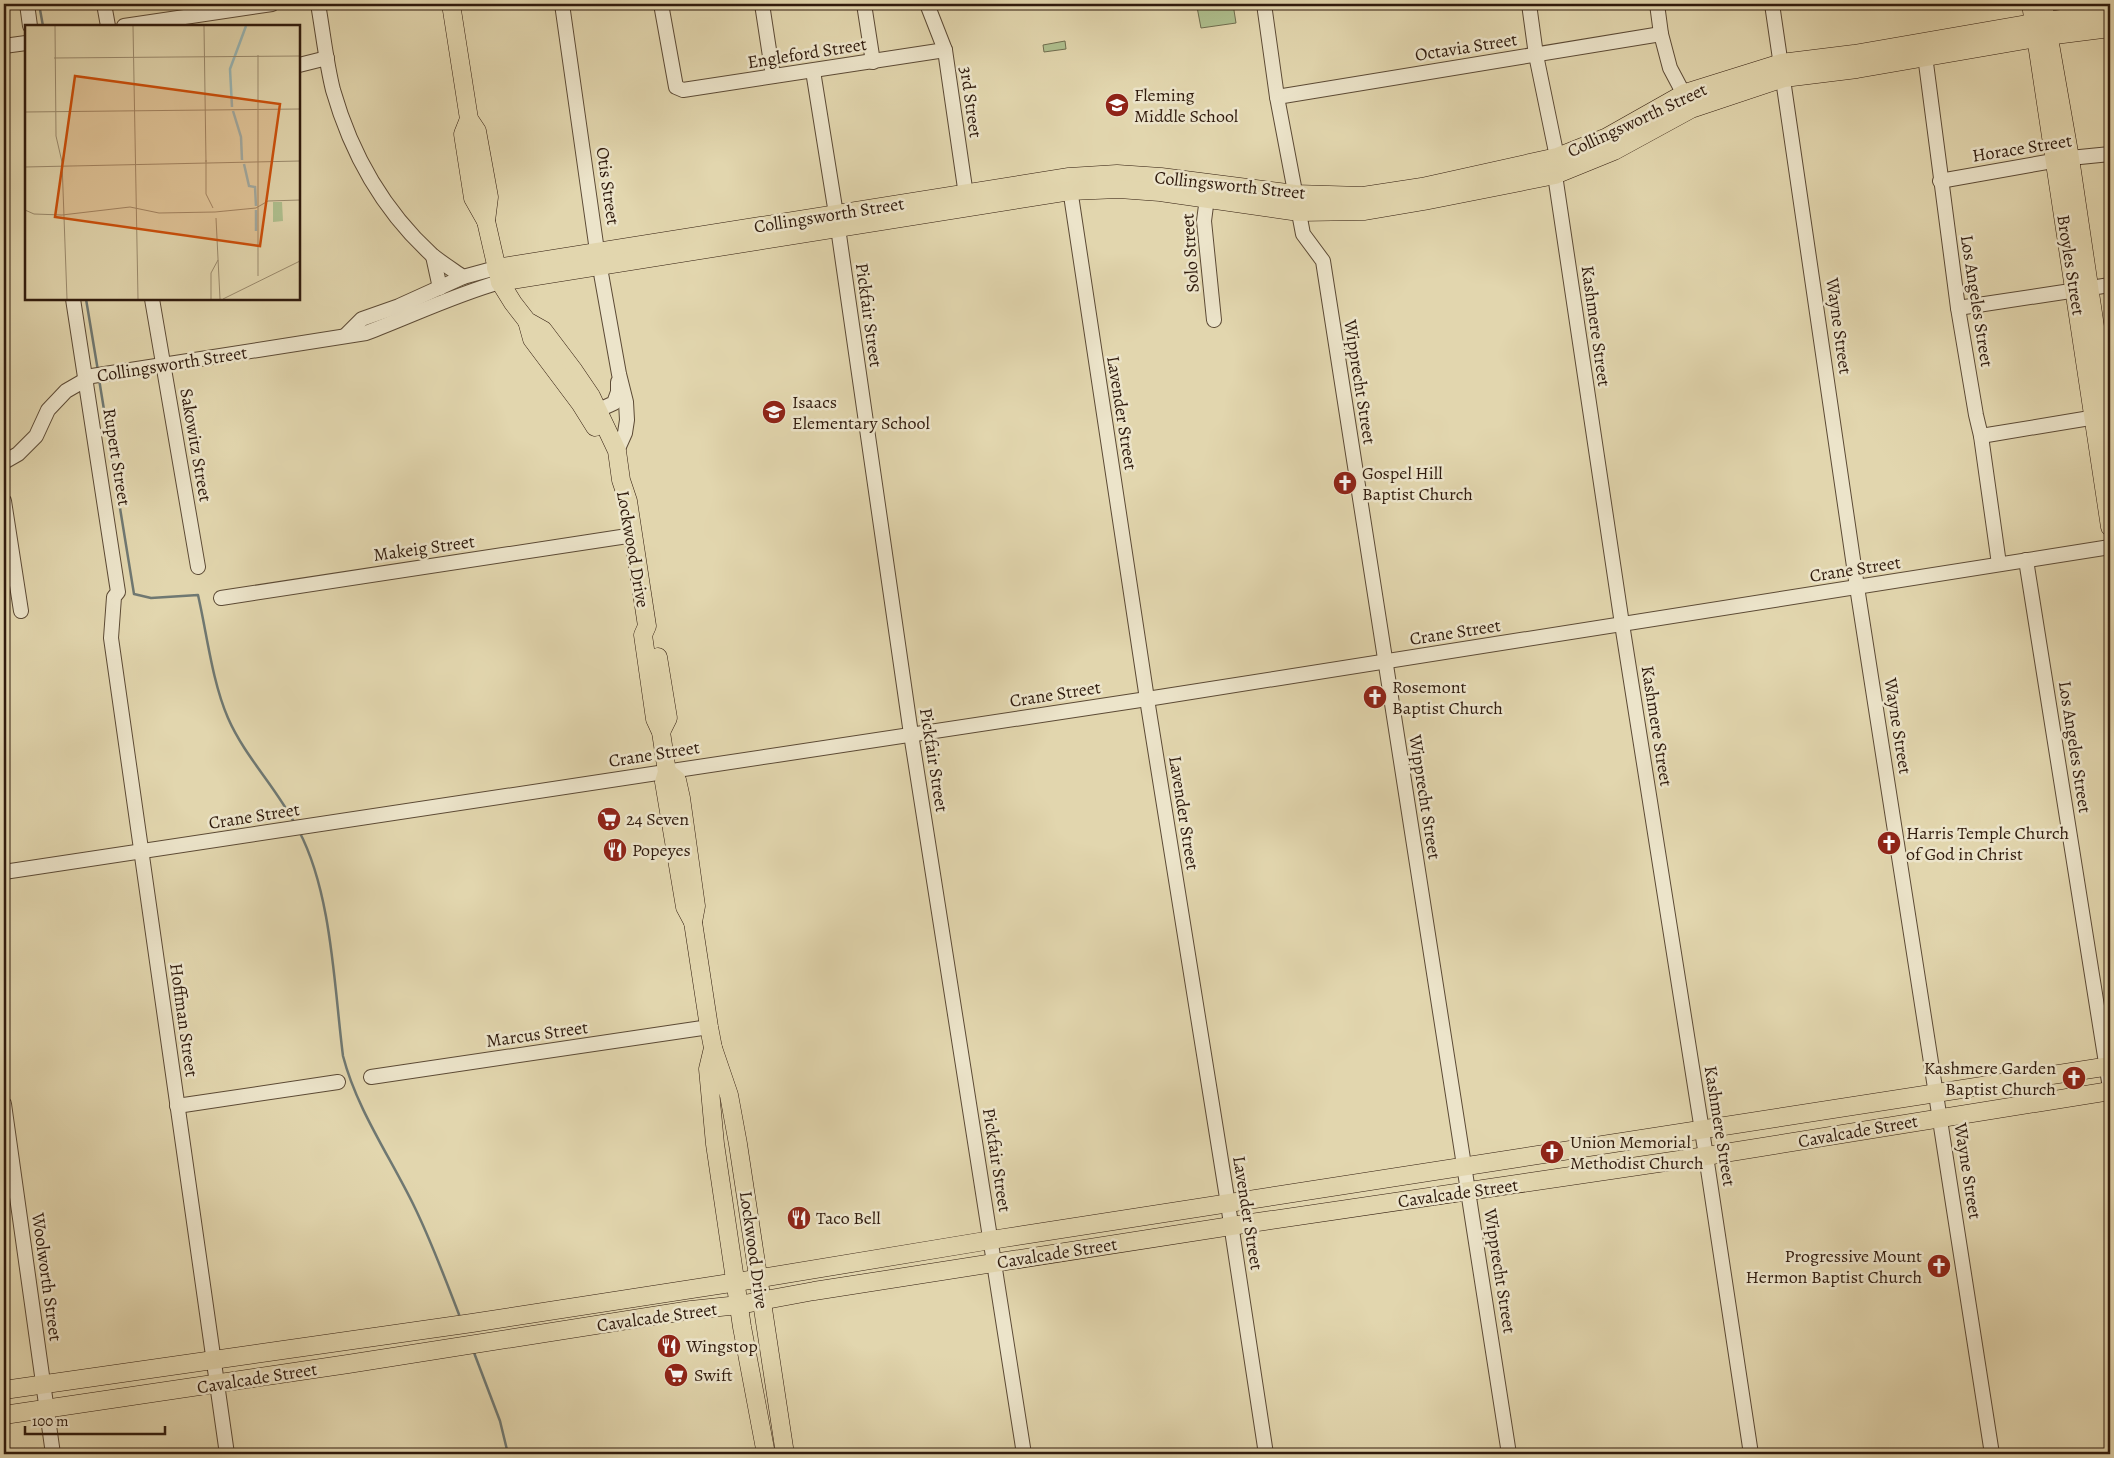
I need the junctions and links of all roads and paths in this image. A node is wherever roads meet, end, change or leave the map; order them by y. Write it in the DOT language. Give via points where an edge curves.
graph roads {
  1 [pos="27,4"];
  2 [pos="104,4"];
  3 [pos="272,4"];
  4 [pos="318,4"];
  5 [pos="451,4"];
  6 [pos="562,4"];
  7 [pos="661,4"];
  8 [pos="762,4"];
  9 [pos="864,4"];
  10 [pos="927,4"];
  11 [pos="1264,4"];
  12 [pos="1529,4"];
  13 [pos="1657,4"];
  14 [pos="1772,4"];
  15 [pos="2030,4"];
  16 [pos="2043,4"];
  17 [pos="2110,13"];
  18 [pos="30,25"];
  19 [pos="108,25"];
  20 [pos="131,25"];
  21 [pos="2110,28"];
  22 [pos="2040,30"];
  23 [pos="1661,34"];
  24 [pos="25,43"];
  25 [pos="4,46"];
  26 [pos="945,50"];
  27 [pos="1924,50"];
  28 [pos="1536,55"];
  29 [pos="327,58"];
  30 [pos="873,62"];
  31 [pos="300,65"];
  32 [pos="1782,70"];
  33 [pos="813,71"];
  34 [pos="774,76"];
  35 [pos="1277,97"];
  36 [pos="1688,101"];
  37 [pos="2110,154"];
  38 [pos="1557,157"];
  39 [pos="2062,160"];
  40 [pos="1555,175"];
  41 [pos="1940,181"];
  42 [pos="1069,184"];
  43 [pos="1207,191"];
  44 [pos="1295,194"];
  45 [pos="967,200"];
  46 [pos="1299,212"];
  47 [pos="836,221"];
  48 [pos="433,256"];
  49 [pos="599,258"];
  50 [pos="498,275"];
  51 [pos="463,278"];
  52 [pos="2110,285"];
  53 [pos="440,288"];
  54 [pos="2082,289"];
  55 [pos="73,300"];
  56 [pos="152,300"];
  57 [pos="1958,308"];
  58 [pos="1214,320"];
  59 [pos="346,335"];
  60 [pos="163,365"];
  61 [pos="619,374"];
  62 [pos="94,377"];
  63 [pos="626,402"];
  64 [pos="595,417"];
  65 [pos="2105,418"];
  66 [pos="1981,436"];
  67 [pos="617,452"];
  68 [pos="4,462"];
  69 [pos="620,472"];
  70 [pos="4,501"];
  71 [pos="2110,527"];
  72 [pos="634,535"];
  73 [pos="2110,547"];
  74 [pos="2026,560"];
  75 [pos="1999,564"];
  76 [pos="198,567"];
  77 [pos="1857,587"];
  78 [pos="118,592"];
  79 [pos="221,598"];
  80 [pos="21,611"];
  81 [pos="1622,624"];
  82 [pos="1384,662"];
  83 [pos="1147,699"];
  84 [pos="911,734"];
  85 [pos="667,772"];
  86 [pos="142,852"];
  87 [pos="4,872"];
  88 [pos="709,1027"];
  89 [pos="713,1048"];
  90 [pos="2109,1067"];
  91 [pos="371,1077"];
  92 [pos="338,1082"];
  93 [pos="2110,1089"];
  94 [pos="1937,1093"];
  95 [pos="4,1104"];
  96 [pos="177,1106"];
  97 [pos="1821,1111"];
  98 [pos="1941,1117"];
  99 [pos="1702,1130"];
  100 [pos="1826,1136"];
  101 [pos="715,1144"];
  102 [pos="738,1144"];
  103 [pos="1585,1148"];
  104 [pos="1706,1156"];
  105 [pos="1465,1167"];
  106 [pos="1588,1174"];
  107 [pos="1348,1186"];
  108 [pos="1469,1191"];
  109 [pos="1228,1204"];
  110 [pos="1350,1209"];
  111 [pos="1110,1223"];
  112 [pos="1231,1226"];
  113 [pos="991,1240"];
  114 [pos="1113,1244"];
  115 [pos="995,1262"];
  116 [pos="758,1278"];
  117 [pos="736,1282"];
  118 [pos="761,1301"];
  119 [pos="739,1305"];
  120 [pos="562,1309"];
  121 [pos="566,1330"];
  122 [pos="392,1334"];
  123 [pos="397,1357"];
  124 [pos="215,1360"];
  125 [pos="43,1384"];
  126 [pos="218,1384"];
  127 [pos="4,1390"];
  128 [pos="47,1409"];
  129 [pos="4,1415"];
  130 [pos="785,1451"];
  131 [pos="765,1453"];
  132 [pos="53,1454"];
  133 [pos="227,1454"];
  134 [pos="1024,1454"];
  135 [pos="1266,1454"];
  136 [pos="1509,1454"];
  137 [pos="1751,1454"];
  138 [pos="1992,1454"];
  1 -- 18 [label="street"];
  2 -- 19 [label="street"];
  3 -- 20 [label="street"];
  4 -- 29 [label="street"];
  5 -- 50 [label="main road, Lockwood Drive" via="469,119 477,131 488,197 486,221"];
  6 -- 49 [label="street, Otis Street"];
  7 -- 34 [label="street, Engleford Street" via="676,87 683,90"];
  8 -- 34 [label="street"];
  9 -- 30 [label="street"];
  10 -- 26 [label="street, 3rd Street"];
  11 -- 35 [label="street, Wipprecht Street"];
  12 -- 28 [label="street, Kashmere Street"];
  13 -- 23 [label="street"];
  14 -- 32 [label="street, Wayne Street"];
  15 -- 22 [label="main road, Broyles Street"];
  16 -- 22 [label="main road, Broyles Street"];
  17 -- 22 [label="main road, Collingsworth Street"];
  21 -- 22 [label="main road, Collingsworth Street"];
  22 -- 27 [label="main road, Collingsworth Street"];
  22 -- 39 [label="main road, Broyles Street"];
  23 -- 28 [label="street, Octavia Street"];
  23 -- 36 [label="street" via="1670,68"];
  24 -- 25 [label="street"];
  26 -- 30 [label="street, Engleford Street"];
  26 -- 45 [label="street, 3rd Street"];
  27 -- 32 [label="main road, Collingsworth Street"];
  27 -- 41 [label="street, Los Angeles Street"];
  28 -- 35 [label="street, Octavia Street"];
  28 -- 38 [label="street, Kashmere Street"];
  29 -- 31 [label="street"];
  29 -- 48 [label="street" via="348,136 370,180 406,228"];
  30 -- 33 [label="street, Engleford Street"];
  32 -- 36 [label="main road, Collingsworth Street"];
  32 -- 77 [label="street, Wayne Street"];
  33 -- 34 [label="street, Engleford Street"];
  33 -- 47 [label="street, Pickfair Street"];
  35 -- 44 [label="street, Wipprecht Street"];
  36 -- 38 [label="main road, Collingsworth Street"];
  36 -- 40 [label="main road, Collingsworth Street" via="1614,151"];
  37 -- 39 [label="street, Horace Street"];
  38 -- 40 [label="street, Kashmere Street"];
  38 -- 44 [label="main road, Collingsworth Street" via="1426,186 1363,196"];
  39 -- 41 [label="street, Horace Street"];
  39 -- 54 [label="main road, Broyles Street"];
  40 -- 46 [label="main road, Collingsworth Street" via="1365,211"];
  40 -- 81 [label="street, Kashmere Street"];
  41 -- 57 [label="street, Los Angeles Street"];
  42 -- 43 [label="main road, Collingsworth Street"];
  42 -- 45 [label="main road, Collingsworth Street"];
  42 -- 83 [label="street, Lavender Street"];
  43 -- 44 [label="main road, Collingsworth Street"];
  43 -- 46 [label="main road, Collingsworth Street"];
  43 -- 58 [label="street, Solo Street" via="1204,221"];
  44 -- 46 [label="street, Wipprecht Street"];
  45 -- 47 [label="main road, Collingsworth Street"];
  46 -- 82 [label="street, Wipprecht Street" via="1303,234 1323,261"];
  47 -- 49 [label="main road, Collingsworth Street"];
  47 -- 84 [label="street, Pickfair Street"];
  48 -- 51 [label="street"];
  48 -- 53 [label="street"];
  49 -- 50 [label="main road, Collingsworth Street"];
  49 -- 61 [label="street, Otis Street"];
  50 -- 51 [label="street, Collingsworth Street"];
  50 -- 59 [label="street, Collingsworth Street" via="404,319 366,333"];
  50 -- 64 [label="main road, Lockwood Drive" via="527,321 532,339"];
  51 -- 53 [label="street, Collingsworth Street"];
  52 -- 54 [label="street"];
  53 -- 59 [label="street, Collingsworth Street" via="362,319"];
  54 -- 57 [label="street"];
  54 -- 65 [label="main road, Broyles Street"];
  55 -- 62 [label="street, Rupert Street"];
  56 -- 60 [label="street, Sakowitz Street"];
  57 -- 66 [label="street, Los Angeles Street"];
  59 -- 60 [label="street, Collingsworth Street"];
  60 -- 62 [label="street, Collingsworth Street"];
  60 -- 76 [label="street, Sakowitz Street"];
  61 -- 63 [label="street, Otis Street"];
  61 -- 64 [label="street, Otis Street" via="614,403"];
  62 -- 68 [label="street, Collingsworth Street" via="66,391 48,410 36,436 18,454"];
  62 -- 78 [label="street, Rupert Street"];
  63 -- 64 [label="street" via="618,411"];
  63 -- 67 [label="street, Otis Street" via="626,433"];
  64 -- 67 [label="main road, Lockwood Drive"];
  64 -- 69 [label="main road, Lockwood Drive"];
  65 -- 66 [label="street"];
  65 -- 71 [label="main road, Broyles Street"];
  66 -- 75 [label="street, Los Angeles Street"];
  67 -- 69 [label="main road, Lockwood Drive"];
  69 -- 72 [label="main road, Lockwood Drive"];
  70 -- 80 [label="street"];
  72 -- 79 [label="street, Makeig Street"];
  72 -- 85 [label="main road, Lockwood Drive" via="647,626 653,633 668,718 662,732"];
  73 -- 74 [label="street, Crane Street"];
  74 -- 75 [label="street, Crane Street"];
  74 -- 90 [label="street, Los Angeles Street"];
  75 -- 77 [label="street, Crane Street"];
  77 -- 81 [label="street, Crane Street"];
  77 -- 94 [label="street, Wayne Street"];
  78 -- 86 [label="street, Hoffman Street" via="114,597 111,638"];
  81 -- 82 [label="street, Crane Street"];
  81 -- 99 [label="street, Kashmere Street"];
  82 -- 83 [label="street, Crane Street"];
  82 -- 105 [label="street, Wipprecht Street"];
  83 -- 84 [label="street, Crane Street"];
  83 -- 109 [label="street, Lavender Street"];
  84 -- 85 [label="street, Crane Street"];
  84 -- 113 [label="street, Pickfair Street"];
  85 -- 86 [label="street, Crane Street"];
  85 -- 88 [label="main road, Lockwood Drive" via="664,782 685,907 693,922"];
  86 -- 87 [label="street, Crane Street"];
  86 -- 96 [label="street, Hoffman Street"];
  88 -- 89 [label="main road, Lockwood Drive"];
  88 -- 91 [label="street, Marcus Street"];
  89 -- 101 [label="main road, Lockwood Drive" via="708,1069"];
  89 -- 102 [label="main road, Lockwood Drive" via="728,1095"];
  90 -- 93 [label="street, Los Angeles Street"];
  90 -- 94 [label="main road, Cavalcade Street"];
  92 -- 96 [label="street"];
  93 -- 98 [label="main road, Cavalcade Street"];
  94 -- 97 [label="main road, Cavalcade Street"];
  94 -- 98 [label="street, Wayne Street"];
  95 -- 125 [label="street, Woolworth Street"];
  96 -- 124 [label="street, Hoffman Street"];
  97 -- 99 [label="main road, Cavalcade Street"];
  97 -- 100 [label="main road"];
  98 -- 100 [label="main road, Cavalcade Street"];
  98 -- 138 [label="street, Wayne Street"];
  99 -- 103 [label="main road, Cavalcade Street"];
  99 -- 104 [label="street, Kashmere Street"];
  100 -- 104 [label="main road, Cavalcade Street"];
  101 -- 102 [label="main road"];
  101 -- 117 [label="main road, Lockwood Drive"];
  102 -- 116 [label="main road, Lockwood Drive"];
  103 -- 105 [label="main road, Cavalcade Street"];
  103 -- 106 [label="main road"];
  104 -- 106 [label="main road, Cavalcade Street"];
  104 -- 137 [label="street, Kashmere Street"];
  105 -- 107 [label="main road, Cavalcade Street"];
  105 -- 108 [label="street, Wipprecht Street"];
  106 -- 108 [label="main road, Cavalcade Street"];
  107 -- 109 [label="main road, Cavalcade Street"];
  107 -- 110 [label="main road"];
  108 -- 110 [label="main road, Cavalcade Street"];
  108 -- 136 [label="street, Wipprecht Street"];
  109 -- 111 [label="main road, Cavalcade Street"];
  109 -- 112 [label="street, Lavender Street"];
  110 -- 112 [label="main road, Cavalcade Street"];
  111 -- 113 [label="main road, Cavalcade Street"];
  111 -- 114 [label="main road"];
  112 -- 114 [label="main road, Cavalcade Street"];
  112 -- 135 [label="street, Lavender Street"];
  113 -- 115 [label="street, Pickfair Street"];
  113 -- 116 [label="main road, Cavalcade Street"];
  114 -- 115 [label="main road, Cavalcade Street"];
  115 -- 118 [label="main road, Cavalcade Street"];
  115 -- 134 [label="street, Pickfair Street"];
  116 -- 117 [label="main road, Cavalcade Street"];
  116 -- 118 [label="main road, Lockwood Drive"];
  117 -- 119 [label="main road, Lockwood Drive"];
  117 -- 120 [label="main road, Cavalcade Street"];
  118 -- 119 [label="main road, Cavalcade Street"];
  118 -- 130 [label="main road, Lockwood Drive"];
  119 -- 121 [label="main road, Cavalcade Street"];
  119 -- 131 [label="main road, Lockwood Drive"];
  120 -- 121 [label="main road"];
  120 -- 122 [label="main road, Cavalcade Street"];
  121 -- 123 [label="main road, Cavalcade Street"];
  122 -- 123 [label="main road"];
  122 -- 124 [label="main road, Cavalcade Street"];
  123 -- 126 [label="main road, Cavalcade Street"];
  124 -- 125 [label="main road, Cavalcade Street"];
  124 -- 126 [label="street, Hoffman Street"];
  125 -- 127 [label="main road, Cavalcade Street"];
  125 -- 128 [label="street, Woolworth Street"];
  126 -- 128 [label="main road, Cavalcade Street"];
  126 -- 133 [label="street, Hoffman Street"];
  128 -- 129 [label="main road, Cavalcade Street"];
  128 -- 132 [label="street, Woolworth Street"];
  130 -- 131 [label="main road"];
}
